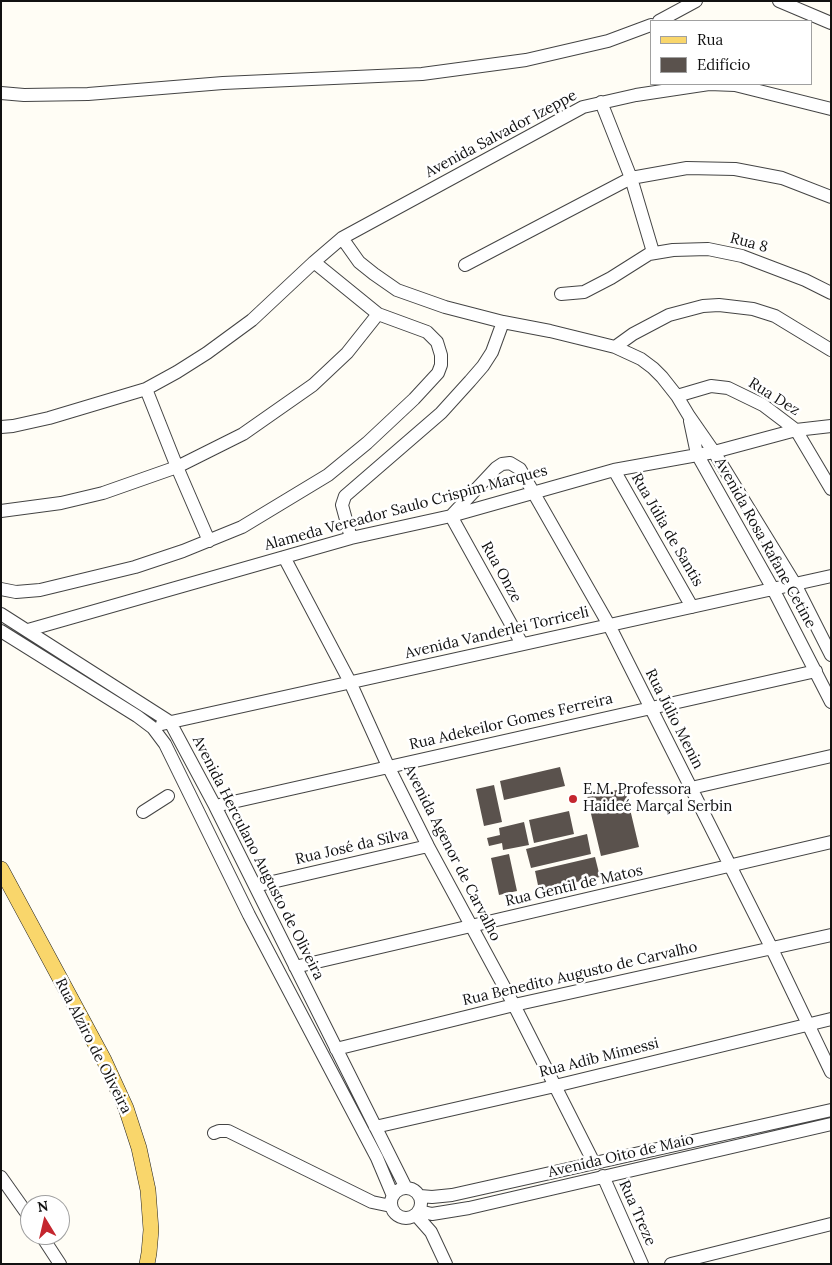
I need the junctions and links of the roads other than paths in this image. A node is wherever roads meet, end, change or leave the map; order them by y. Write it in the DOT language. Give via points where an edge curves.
graph roads {
  1 [pos="696,1"];
  2 [pos="779,1"];
  3 [pos="661,20"];
  4 [pos="650,24"];
  5 [pos="831,24"];
  6 [pos="702,85"];
  7 [pos="735,85"];
  8 [pos="1,93"];
  9 [pos="601,102"];
  10 [pos="831,109"];
  11 [pos="631,178"];
  12 [pos="831,197"];
  13 [pos="342,238"];
  14 [pos="653,252"];
  15 [pos="314,262"];
  16 [pos="466,265"];
  17 [pos="831,292"];
  18 [pos="561,294"];
  19 [pos="378,314"];
  20 [pos="503,322"];
  21 [pos="615,347"];
  22 [pos="831,350"];
  23 [pos="146,389"];
  24 [pos="677,396"];
  25 [pos="689,416"];
  26 [pos="831,426"];
  27 [pos="1,427"];
  28 [pos="796,430"];
  29 [pos="714,452"];
  30 [pos="697,454"];
  31 [pos="177,467"];
  32 [pos="614,470"];
  33 [pos="831,489"];
  34 [pos="534,492"];
  35 [pos="1,511"];
  36 [pos="451,516"];
  37 [pos="351,538"];
  38 [pos="209,541"];
  39 [pos="284,557"];
  40 [pos="831,576"];
  41 [pos="795,584"];
  42 [pos="1,589"];
  43 [pos="774,589"];
  44 [pos="692,606"];
  45 [pos="1,614"];
  46 [pos="609,625"];
  47 [pos="28,630"];
  48 [pos="1,631"];
  49 [pos="522,644"];
  50 [pos="831,655"];
  51 [pos="816,670"];
  52 [pos="350,682"];
  53 [pos="831,702"];
  54 [pos="650,707"];
  55 [pos="170,722"];
  56 [pos="153,728"];
  57 [pos="831,756"];
  58 [pos="388,766"];
  59 [pos="691,788"];
  60 [pos="168,796"];
  61 [pos="215,806"];
  62 [pos="143,812"];
  63 [pos="831,842"];
  64 [pos="428,846"];
  65 [pos="730,866"];
  66 [pos="1,869"];
  67 [pos="254,886"];
  68 [pos="470,926"];
  69 [pos="831,934"];
  70 [pos="771,947"];
  71 [pos="295,966"];
  72 [pos="514,1005"];
  73 [pos="831,1018"];
  74 [pos="807,1024"];
  75 [pos="336,1049"];
  76 [pos="831,1072"];
  77 [pos="555,1086"];
  78 [pos="831,1110"];
  79 [pos="831,1124"];
  80 [pos="376,1127"];
  81 [pos="214,1133"];
  82 [pos="594,1163"];
  83 [pos="603,1176"];
  84 [pos="1,1177"];
  85 [pos="406,1188"];
  86 [pos="420,1196"];
  87 [pos="392,1201"];
  88 [pos="20,1204"];
  89 [pos="418,1213"];
  90 [pos="831,1224"];
  91 [pos="48,1245"];
  92 [pos="60,1264"];
  93 [pos="147,1264"];
  94 [pos="446,1264"];
  95 [pos="642,1264"];
  96 [pos="671,1264"];
  1 -- 3 [label="street"];
  2 -- 5 [label="street"];
  4 -- 8 [label="street" via="608,41 526,60 422,74 223,83 88,94"];
  6 -- 9 [label="street, Avenida Salvador Izeppe"];
  7 -- 10 [label="street, Avenida Salvador Izeppe"];
  9 -- 11 [label="street"];
  9 -- 13 [label="street, Avenida Salvador Izeppe" via="570,114"];
  11 -- 12 [label="street" via="686,168 735,169 782,178"];
  11 -- 14 [label="street"];
  11 -- 16 [label="street"];
  13 -- 15 [label="street, Avenida Salvador Izeppe"];
  13 -- 20 [label="street, Avenida Rosa Rafane Cetine" via="359,262 397,290"];
  14 -- 17 [label="street, Rua 8" via="708,249 742,256"];
  14 -- 18 [label="street, Rua 8" via="584,292"];
  15 -- 19 [label="street"];
  15 -- 23 [label="street, Avenida Salvador Izeppe" via="252,320 207,353"];
  19 -- 31 [label="street" via="347,353 313,385 243,434"];
  19 -- 38 [label="street" via="432,337 441,355 438,373 367,444 328,475 242,527"];
  20 -- 21 [label="street, Avenida Rosa Rafane Cetine"];
  20 -- 37 [label="street" via="483,366 441,413 345,496 342,505"];
  21 -- 22 [label="street" via="669,315 719,305 775,316"];
  21 -- 24 [label="street, Avenida Rosa Rafane Cetine" via="653,368"];
  23 -- 27 [label="street, Avenida Salvador Izeppe" via="48,418"];
  23 -- 31 [label="street"];
  24 -- 25 [label="street, Avenida Rosa Rafane Cetine"];
  24 -- 28 [label="street, Rua Dez" via="711,386 728,388 763,405"];
  25 -- 29 [label="street, Avenida Rosa Rafane Cetine"];
  25 -- 30 [label="street, Avenida Rosa Rafane Cetine"];
  26 -- 28 [label="street, Alameda Vereador Saulo Crispim Marques"];
  28 -- 29 [label="street, Alameda Vereador Saulo Crispim Marques"];
  28 -- 33 [label="street"];
  29 -- 30 [label="street, Alameda Vereador Saulo Crispim Marques"];
  29 -- 41 [label="street, Avenida Rosa Rafane Cetine"];
  30 -- 32 [label="street, Alameda Vereador Saulo Crispim Marques"];
  30 -- 43 [label="street, Avenida Rosa Rafane Cetine"];
  31 -- 35 [label="street" via="104,493"];
  31 -- 38 [label="street"];
  32 -- 34 [label="street, Alameda Vereador Saulo Crispim Marques"];
  32 -- 44 [label="street, Rua Júlia de Santis"];
  34 -- 36 [label="street, Alameda Vereador Saulo Crispim Marques"];
  34 -- 36 [label="street, Rua Júlio Menin" via="516,465 502,464"];
  34 -- 46 [label="street, Rua Júlio Menin"];
  36 -- 37 [label="street, Alameda Vereador Saulo Crispim Marques"];
  36 -- 49 [label="street, Rua Onze"];
  37 -- 39 [label="street, Alameda Vereador Saulo Crispim Marques"];
  38 -- 42 [label="street" via="135,567 40,590 16,592"];
  39 -- 47 [label="street, Alameda Vereador Saulo Crispim Marques"];
  39 -- 52 [label="street, Avenida Agenor de Carvalho"];
  40 -- 41 [label="street, Avenida Vanderlei Torriceli"];
  41 -- 43 [label="street, Avenida Vanderlei Torriceli"];
  41 -- 50 [label="street, Avenida Rosa Rafane Cetine"];
  43 -- 44 [label="street, Avenida Vanderlei Torriceli"];
  43 -- 51 [label="street, Avenida Rosa Rafane Cetine"];
  44 -- 46 [label="street, Avenida Vanderlei Torriceli"];
  45 -- 47 [label="street, Avenida Herculano Augusto de Oliveira"];
  46 -- 49 [label="street, Avenida Vanderlei Torriceli"];
  46 -- 54 [label="street, Rua Júlio Menin"];
  47 -- 55 [label="street, Avenida Herculano Augusto de Oliveira"];
  48 -- 56 [label="street, Avenida Herculano Augusto de Oliveira"];
  49 -- 52 [label="street, Avenida Vanderlei Torriceli"];
  51 -- 53 [label="street, Avenida Rosa Rafane Cetine"];
  51 -- 54 [label="street, Rua Adekeilor Gomes Ferreira"];
  52 -- 55 [label="street, Avenida Vanderlei Torriceli"];
  52 -- 58 [label="street, Avenida Agenor de Carvalho"];
  54 -- 58 [label="street, Rua Adekeilor Gomes Ferreira"];
  54 -- 59 [label="street, Rua Júlio Menin"];
  55 -- 56 [label="street, Avenida Vanderlei Torriceli"];
  55 -- 61 [label="street, Avenida Herculano Augusto de Oliveira"];
  56 -- 87 [label="street, Avenida Herculano Augusto de Oliveira" via="165,744 249,914 377,1158"];
  57 -- 59 [label="street"];
  58 -- 61 [label="street, Rua Adekeilor Gomes Ferreira"];
  58 -- 64 [label="street, Avenida Agenor de Carvalho"];
  59 -- 65 [label="street, Rua Júlio Menin"];
  60 -- 62 [label="street"];
  61 -- 67 [label="street, Avenida Herculano Augusto de Oliveira"];
  63 -- 65 [label="street, Rua Gentil de Matos"];
  64 -- 67 [label="street, Rua José da Silva"];
  64 -- 68 [label="street, Avenida Agenor de Carvalho"];
  65 -- 68 [label="street, Rua Gentil de Matos"];
  65 -- 70 [label="street, Rua Júlio Menin"];
  66 -- 93 [label="main road, Rua Alziro de Oliveira" via="104,1060 126,1108 148,1190 151,1230"];
  67 -- 71 [label="street, Avenida Herculano Augusto de Oliveira"];
  68 -- 71 [label="street, Rua Gentil de Matos"];
  68 -- 72 [label="street, Avenida Agenor de Carvalho"];
  69 -- 70 [label="street, Rua Benedito Augusto de Carvalho"];
  70 -- 72 [label="street, Rua Benedito Augusto de Carvalho"];
  70 -- 74 [label="street, Rua Júlio Menin"];
  71 -- 75 [label="street, Avenida Herculano Augusto de Oliveira"];
  72 -- 75 [label="street, Rua Benedito Augusto de Carvalho"];
  72 -- 77 [label="street, Avenida Agenor de Carvalho"];
  73 -- 74 [label="street, Rua Adib Mimessi"];
  74 -- 76 [label="street, Rua Júlio Menin"];
  74 -- 77 [label="street, Rua Adib Mimessi"];
  75 -- 80 [label="street, Avenida Herculano Augusto de Oliveira"];
  77 -- 80 [label="street, Rua Adib Mimessi"];
  77 -- 82 [label="street, Avenida Agenor de Carvalho"];
  78 -- 82 [label="street, Avenida Oito de Maio"];
  79 -- 83 [label="street, Avenida Oito de Maio"];
  80 -- 85 [label="street, Avenida Herculano Augusto de Oliveira"];
  81 -- 87 [label="street" via="228,1131 372,1202"];
  82 -- 86 [label="street, Avenida Oito de Maio" via="452,1195"];
  83 -- 89 [label="street, Avenida Oito de Maio" via="444,1214"];
  83 -- 95 [label="street, Rua Treze"];
  84 -- 88 [label="street"];
  85 -- 86 [label="street"];
  85 -- 87 [label="street" via="397,1192"];
  86 -- 89 [label="street"];
  87 -- 89 [label="street, Avenida Oito de Maio" via="396,1215 401,1218"];
  89 -- 94 [label="street"];
  90 -- 96 [label="street"];
  91 -- 92 [label="street"];
}
